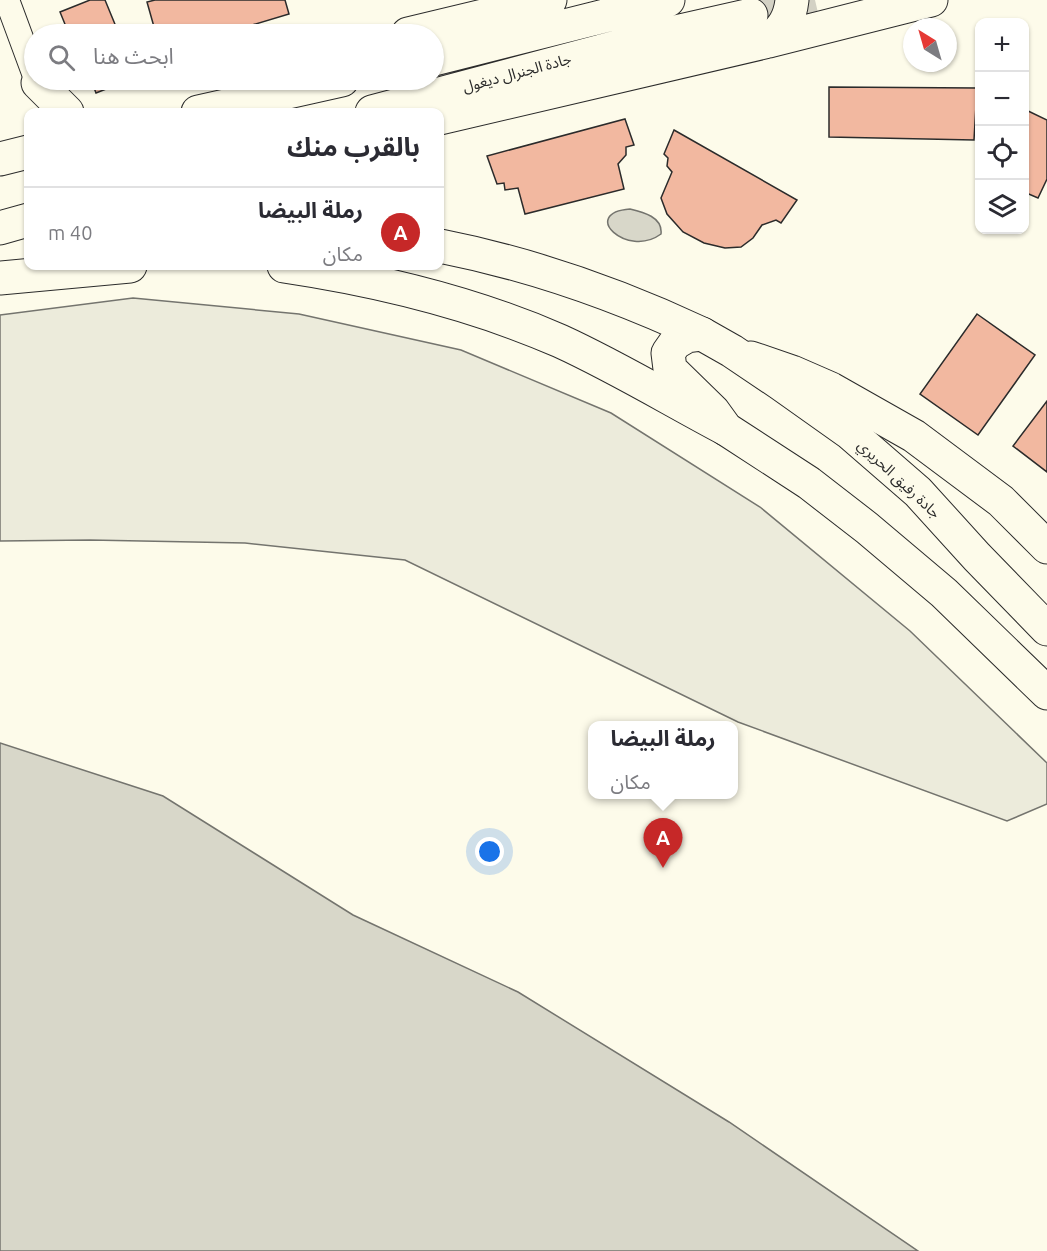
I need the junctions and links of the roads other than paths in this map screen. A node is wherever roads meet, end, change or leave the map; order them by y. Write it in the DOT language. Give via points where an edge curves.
graph roads {
  1 [pos="7,0"];
  2 [pos="550,0"];
  3 [pos="792,0"];
  4 [pos="931,0"];
  5 [pos="662,2"];
  6 [pos="751,15"];
  7 [pos="444,25"];
  8 [pos="769,41"];
  9 [pos="24,51"];
  10 [pos="444,56"];
  11 [pos="40,90"];
  12 [pos="227,90"];
  13 [pos="297,90"];
  14 [pos="62,108"];
  15 [pos="185,108"];
  16 [pos="216,108"];
  17 [pos="387,108"];
  18 [pos="444,117"];
  19 [pos="24,153"];
  20 [pos="0,159"];
  21 [pos="24,201"];
  22 [pos="0,205"];
  23 [pos="24,221"];
  24 [pos="0,228"];
  25 [pos="444,247"];
  26 [pos="87,270"];
  27 [pos="312,270"];
  28 [pos="0,278"];
  29 [pos="702,334"];
  30 [pos="732,351"];
  31 [pos="726,429"];
  32 [pos="1047,547"];
  33 [pos="1047,629"];
  34 [pos="1047,693"];
  1 -- 9 [label="street"];
  2 -- 7 [label="main road"];
  3 -- 8 [label="main road" via="786,24"];
  4 -- 8 [label="main road"];
  5 -- 10 [label="main road"];
  6 -- 17 [label="main road, جادة الجنرال ديغول"];
  8 -- 18 [label="main road"];
  11 -- 14 [label="main road"];
  12 -- 15 [label="main road"];
  13 -- 16 [label="main road"];
  19 -- 20 [label="main road"];
  21 -- 22 [label="main road"];
  23 -- 24 [label="main road"];
  25 -- 29 [label="main road, جادة رفيق الحريري" via="601,290"];
  26 -- 28 [label="main road"];
  27 -- 31 [label="main road" via="353,276 507,321 560,342"];
  29 -- 30 [label="main road, جادة رفيق الحريري"];
  29 -- 31 [label="main road" via="680,339 670,348 667,360 675,375"];
  30 -- 32 [label="main road, جادة رفيق الحريري" via="831,389 914,436 1001,501"];
  30 -- 33 [label="main road, جادة رفيق الحريري" via="850,433 918,492"];
  31 -- 34 [label="main road" via="809,483 867,528 944,593"];
}
